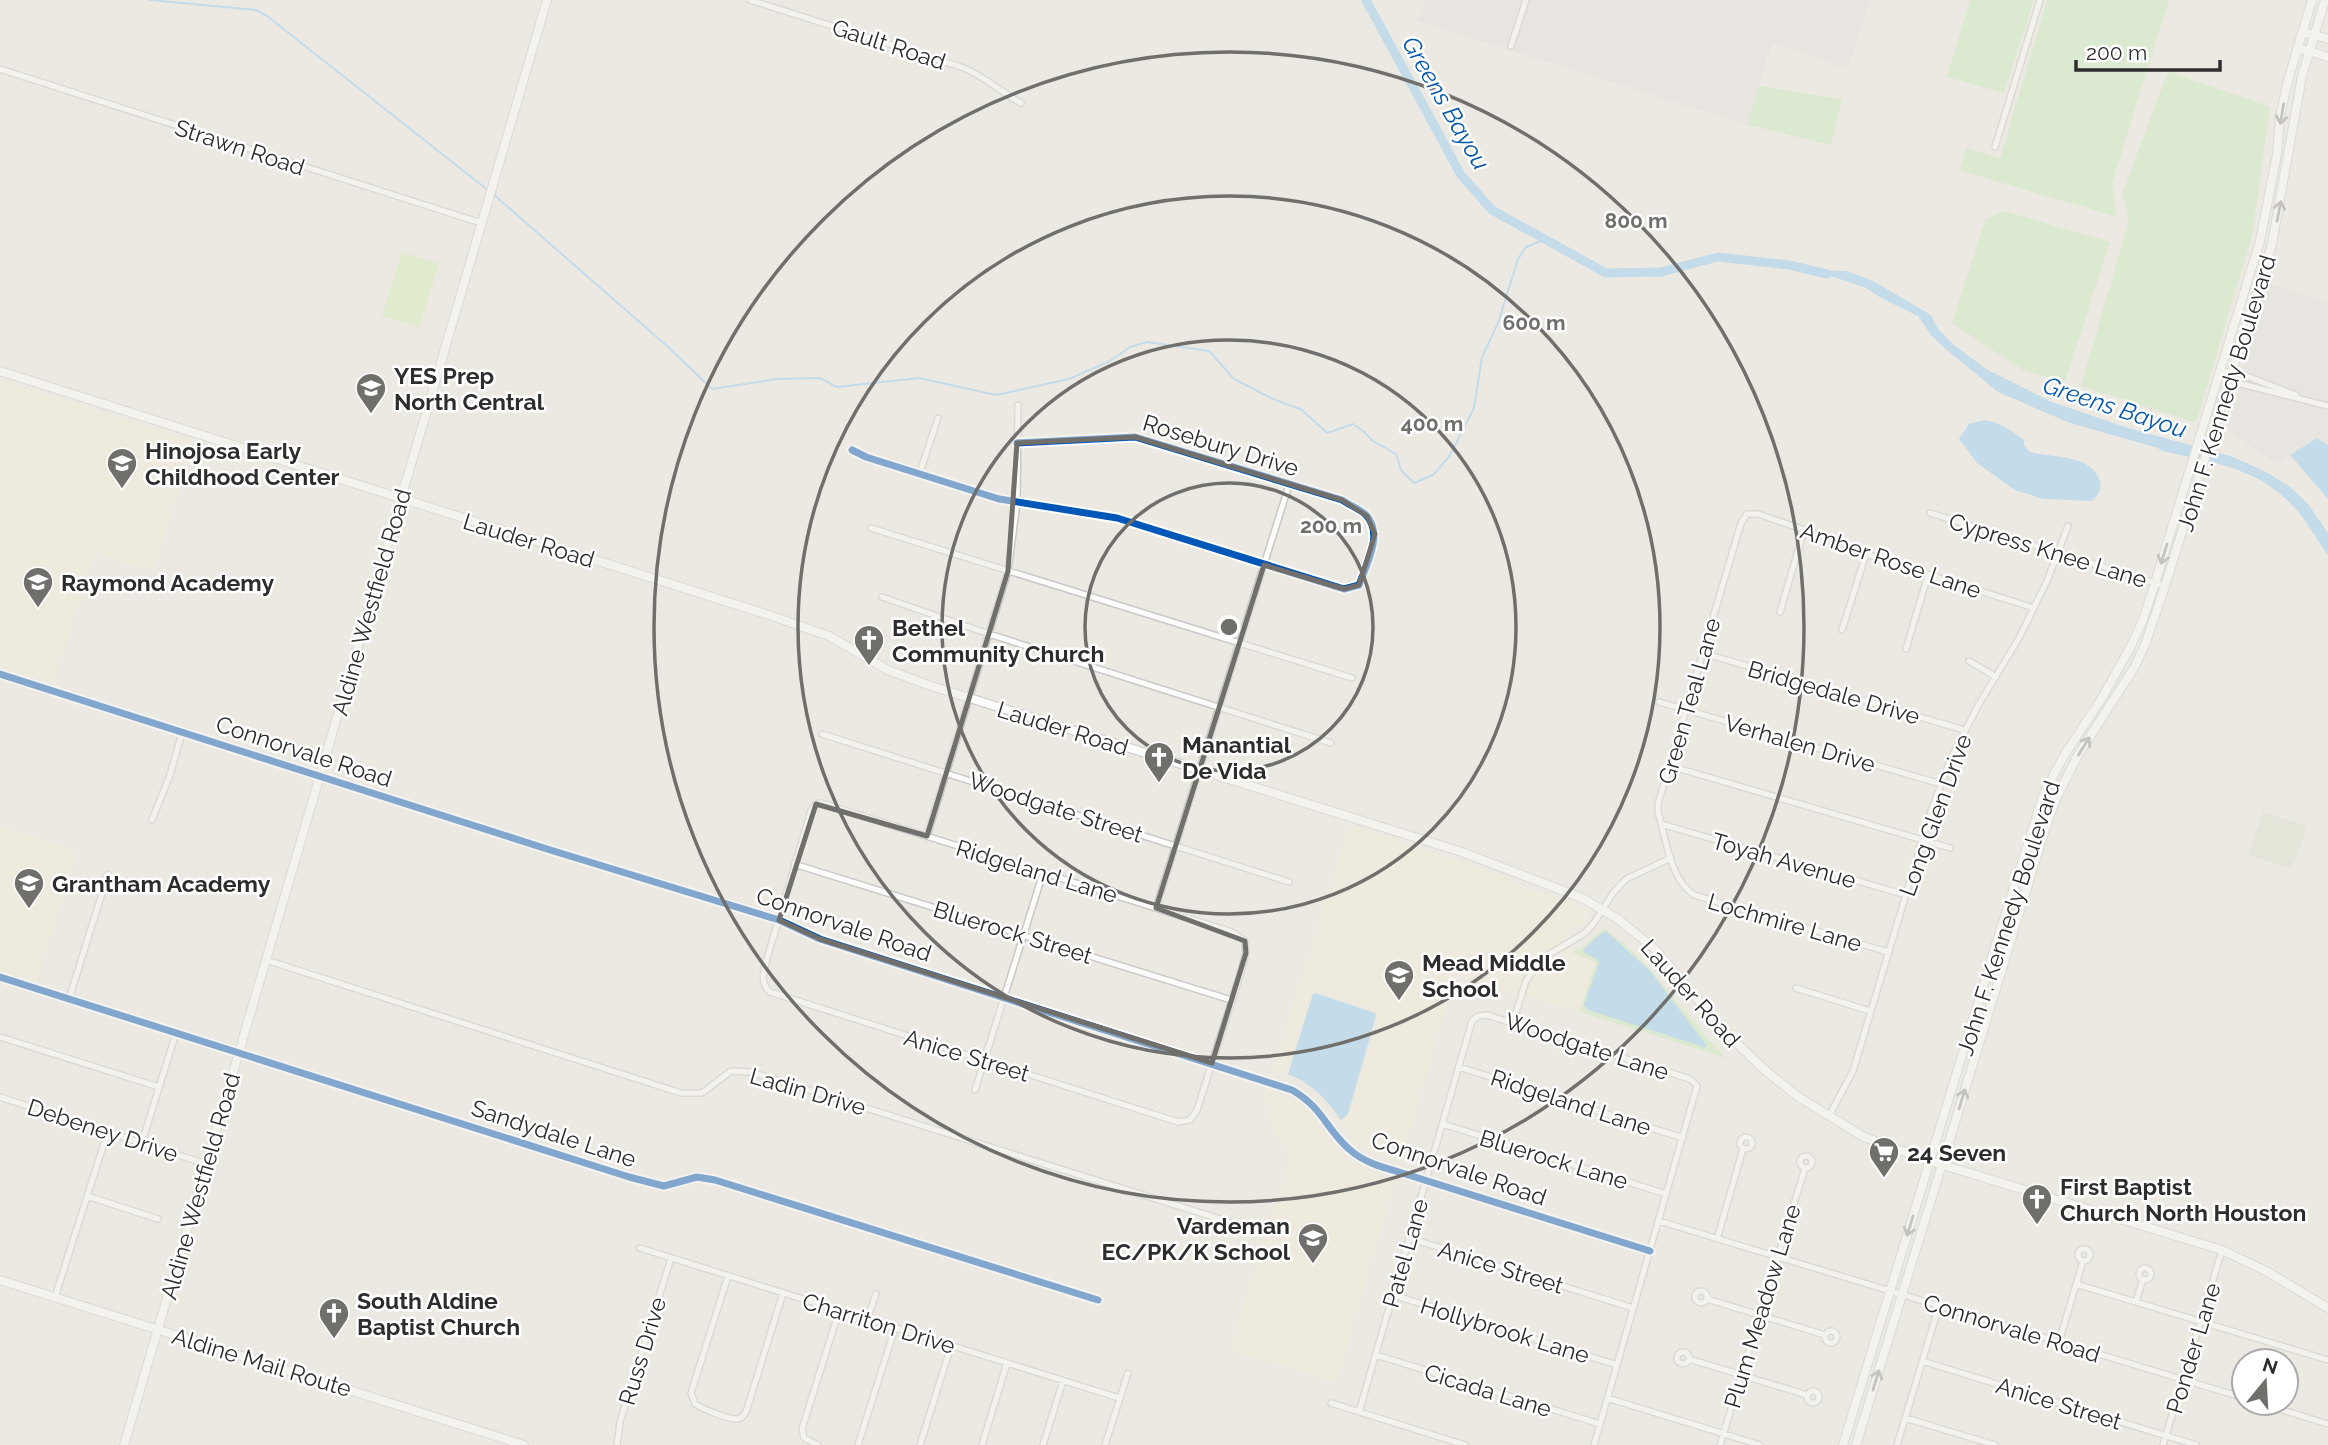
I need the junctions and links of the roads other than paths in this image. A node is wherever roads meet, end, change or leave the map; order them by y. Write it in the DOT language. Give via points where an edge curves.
graph roads {
  1 [pos="547,0"];
  2 [pos="750,0"];
  3 [pos="1526,0"];
  4 [pos="2040,0"];
  5 [pos="2312,0"];
  6 [pos="2325,0"];
  7 [pos="2302,32"];
  8 [pos="2315,35"];
  9 [pos="2328,39"];
  10 [pos="1511,46"];
  11 [pos="2297,48"];
  12 [pos="2310,51"];
  13 [pos="2328,57"];
  14 [pos="0,69"];
  15 [pos="1021,103"];
  16 [pos="1995,147"];
  17 [pos="481,223"];
  18 [pos="0,371"];
  19 [pos="2233,371"];
  20 [pos="2220,372"];
  21 [pos="2230,381"];
  22 [pos="2302,398"];
  23 [pos="1018,405"];
  24 [pos="2328,406"];
  25 [pos="938,418"];
  26 [pos="1017,443"];
  27 [pos="852,450"];
  28 [pos="919,475"];
  29 [pos="1289,485"];
  30 [pos="401,499"];
  31 [pos="1017,503"];
  32 [pos="1930,513"];
  33 [pos="1747,514"];
  34 [pos="2176,516"];
  35 [pos="2187,520"];
  36 [pos="2068,526"];
  37 [pos="871,528"];
  38 [pos="1804,530"];
  39 [pos="2059,553"];
  40 [pos="1866,554"];
  41 [pos="1264,565"];
  42 [pos="1008,571"];
  43 [pos="1928,575"];
  44 [pos="2155,583"];
  45 [pos="2165,586"];
  46 [pos="882,597"];
  47 [pos="2034,608"];
  48 [pos="1780,611"];
  49 [pos="1842,630"];
  50 [pos="989,634"];
  51 [pos="1238,644"];
  52 [pos="1906,649"];
  53 [pos="1703,653"];
  54 [pos="2125,657"];
  55 [pos="1969,661"];
  56 [pos="2136,663"];
  57 [pos="0,674"];
  58 [pos="1996,677"];
  59 [pos="1352,678"];
  60 [pos="968,698"];
  61 [pos="1659,702"];
  62 [pos="1219,706"];
  63 [pos="1686,710"];
  64 [pos="1964,730"];
  65 [pos="182,733"];
  66 [pos="822,734"];
  67 [pos="1331,743"];
  68 [pos="1670,766"];
  69 [pos="1199,770"];
  70 [pos="946,773"];
  71 [pos="319,775"];
  72 [pos="1941,784"];
  73 [pos="152,820"];
  74 [pos="1661,824"];
  75 [pos="927,836"];
  76 [pos="1922,840"];
  77 [pos="1176,846"];
  78 [pos="1950,848"];
  79 [pos="1671,858"];
  80 [pos="794,864"];
  81 [pos="1044,873"];
  82 [pos="108,874"];
  83 [pos="1289,882"];
  84 [pos="1685,887"];
  85 [pos="1906,895"];
  86 [pos="1156,908"];
  87 [pos="1603,910"];
  88 [pos="779,920"];
  89 [pos="1024,935"];
  90 [pos="1888,952"];
  91 [pos="266,960"];
  92 [pos="0,977"];
  93 [pos="1796,988"];
  94 [pos="1004,998"];
  95 [pos="69,999"];
  96 [pos="1231,1000"];
  97 [pos="1978,1004"];
  98 [pos="1989,1008"];
  99 [pos="1870,1011"];
  100 [pos="1479,1016"];
  101 [pos="1513,1022"];
  102 [pos="176,1033"];
  103 [pos="0,1037"];
  104 [pos="239,1053"];
  105 [pos="984,1060"];
  106 [pos="1212,1063"];
  107 [pos="1459,1067"];
  108 [pos="159,1087"];
  109 [pos="975,1090"];
  110 [pos="0,1097"];
  111 [pos="1829,1116"];
  112 [pos="1443,1124"];
  113 [pos="108,1131"];
  114 [pos="1683,1138"];
  115 [pos="142,1142"];
  116 [pos="1743,1149"];
  117 [pos="1930,1161"];
  118 [pos="206,1164"];
  119 [pos="1942,1164"];
  120 [pos="1805,1168"];
  121 [pos="1426,1181"];
  122 [pos="1666,1194"];
  123 [pos="87,1196"];
  124 [pos="158,1219"];
  125 [pos="1658,1221"];
  126 [pos="1236,1224"];
  127 [pos="1409,1238"];
  128 [pos="1717,1239"];
  129 [pos="640,1248"];
  130 [pos="2222,1250"];
  131 [pos="1650,1251"];
  132 [pos="1777,1257"];
  133 [pos="671,1258"];
  134 [pos="2082,1261"];
  135 [pos="727,1276"];
  136 [pos="2143,1279"];
  137 [pos="0,1280"];
  138 [pos="2076,1284"];
  139 [pos="1891,1291"];
  140 [pos="783,1293"];
  141 [pos="876,1294"];
  142 [pos="1902,1294"];
  143 [pos="1393,1295"];
  144 [pos="55,1297"];
  145 [pos="1707,1299"];
  146 [pos="1098,1300"];
  147 [pos="2136,1302"];
  148 [pos="1939,1306"];
  149 [pos="1633,1308"];
  150 [pos="2328,1308"];
  151 [pos="839,1311"];
  152 [pos="1760,1315"];
  153 [pos="867,1320"];
  154 [pos="2201,1322"];
  155 [pos="895,1328"];
  156 [pos="159,1330"];
  157 [pos="1825,1335"];
  158 [pos="2059,1342"];
  159 [pos="951,1346"];
  160 [pos="1376,1355"];
  161 [pos="1689,1359"];
  162 [pos="2328,1360"];
  163 [pos="1922,1361"];
  164 [pos="1007,1363"];
  165 [pos="1617,1366"];
  166 [pos="1128,1373"];
  167 [pos="1741,1375"];
  168 [pos="2183,1379"];
  169 [pos="1063,1381"];
  170 [pos="2230,1394"];
  171 [pos="1807,1395"];
  172 [pos="1119,1398"];
  173 [pos="1607,1398"];
  174 [pos="1331,1403"];
  175 [pos="1359,1412"];
  176 [pos="2300,1415"];
  177 [pos="1905,1418"];
  178 [pos="1600,1424"];
  179 [pos="2328,1424"];
  180 [pos="1723,1434"];
  181 [pos="2166,1436"];
  182 [pos="124,1445"];
  183 [pos="524,1445"];
  184 [pos="617,1445"];
  185 [pos="818,1445"];
  186 [pos="858,1445"];
  187 [pos="920,1445"];
  188 [pos="982,1445"];
  189 [pos="1043,1445"];
  190 [pos="1105,1445"];
  191 [pos="1465,1445"];
  192 [pos="1594,1445"];
  193 [pos="1720,1445"];
  194 [pos="1760,1445"];
  195 [pos="1843,1445"];
  196 [pos="1856,1445"];
  197 [pos="1896,1445"];
  198 [pos="1995,1445"];
  199 [pos="2163,1445"];
  200 [pos="2196,1445"];
  1 -- 17 [label="main road, Aldine Westfield Road"];
  2 -- 15 [label="street, Gault Road" via="961,67"];
  3 -- 10 [label="street"];
  4 -- 16 [label="street"];
  5 -- 7 [label="main road, John F. Kennedy Boulevard"];
  6 -- 8 [label="main road, John F. Kennedy Boulevard"];
  7 -- 8 [label="main road"];
  7 -- 11 [label="main road, John F. Kennedy Boulevard"];
  8 -- 9 [label="main road"];
  8 -- 12 [label="main road, John F. Kennedy Boulevard"];
  11 -- 12 [label="main road"];
  11 -- 20 [label="main road, John F. Kennedy Boulevard, one-way" via="2280,117 2265,217"];
  12 -- 13 [label="main road"];
  19 -- 12 [label="main road, John F. Kennedy Boulevard, one-way" via="2272,244"];
  14 -- 17 [label="street, Strawn Road"];
  17 -- 30 [label="main road, Aldine Westfield Road"];
  18 -- 30 [label="main road, Lauder Road"];
  19 -- 20 [label="street"];
  19 -- 21 [label="main road, John F. Kennedy Boulevard"];
  19 -- 22 [label="street"];
  20 -- 21 [label="street"];
  20 -- 34 [label="main road, John F. Kennedy Boulevard"];
  21 -- 22 [label="street"];
  21 -- 35 [label="main road, John F. Kennedy Boulevard"];
  22 -- 24 [label="street"];
  23 -- 26 [label="street"];
  25 -- 28 [label="street"];
  26 -- 29 [label="street, Rosebury Drive" via="1135,437"];
  26 -- 31 [label="street"];
  27 -- 28 [label="street"];
  28 -- 31 [label="street"];
  29 -- 41 [label="street"];
  29 -- 41 [label="street, Rosebury Drive" via="1342,500 1367,516 1375,534 1372,551 1359,585 1343,589"];
  30 -- 60 [label="main road, Lauder Road" via="811,629 888,670"];
  30 -- 71 [label="main road, Aldine Westfield Road"];
  31 -- 41 [label="street" via="1116,518"];
  31 -- 42 [label="street"];
  32 -- 39 [label="street, Cypress Knee Lane"];
  33 -- 38 [label="street, Amber Rose Lane"];
  33 -- 53 [label="street, Green Teal Lane"];
  34 -- 35 [label="main road"];
  34 -- 44 [label="main road, John F. Kennedy Boulevard, one-way"];
  35 -- 45 [label="main road, John F. Kennedy Boulevard"];
  36 -- 39 [label="street, Long Glen Drive"];
  37 -- 42 [label="street"];
  38 -- 40 [label="street, Amber Rose Lane"];
  38 -- 48 [label="street"];
  39 -- 44 [label="street, Cypress Knee Lane"];
  39 -- 47 [label="street, Long Glen Drive"];
  40 -- 43 [label="street, Amber Rose Lane"];
  40 -- 49 [label="street"];
  41 -- 51 [label="street"];
  42 -- 50 [label="street"];
  42 -- 51 [label="street"];
  43 -- 47 [label="street, Amber Rose Lane"];
  43 -- 52 [label="street"];
  44 -- 45 [label="street, Cypress Knee Lane"];
  44 -- 54 [label="main road, John F. Kennedy Boulevard"];
  45 -- 56 [label="main road, John F. Kennedy Boulevard"];
  46 -- 50 [label="street"];
  47 -- 58 [label="street, Long Glen Drive"];
  50 -- 60 [label="street"];
  50 -- 62 [label="street"];
  51 -- 59 [label="street"];
  51 -- 62 [label="street"];
  53 -- 63 [label="street, Green Teal Lane"];
  53 -- 64 [label="street, Bridgedale Drive"];
  54 -- 56 [label="main road"];
  54 -- 97 [label="main road, John F. Kennedy Boulevard" via="2044,793"];
  55 -- 58 [label="street"];
  98 -- 56 [label="main road, John F. Kennedy Boulevard, one-way" via="2057,797"];
  57 -- 65 [label="street, Connorvale Road"];
  58 -- 64 [label="street, Long Glen Drive"];
  60 -- 69 [label="main road, Lauder Road"];
  60 -- 70 [label="street"];
  61 -- 63 [label="street, Verhalen Drive"];
  62 -- 67 [label="street"];
  62 -- 69 [label="street"];
  63 -- 68 [label="street, Green Teal Lane"];
  63 -- 72 [label="street, Verhalen Drive"];
  64 -- 72 [label="street, Long Glen Drive"];
  65 -- 71 [label="street, Connorvale Road"];
  65 -- 73 [label="street"];
  66 -- 70 [label="street, Woodgate Street"];
  68 -- 74 [label="street, Green Teal Lane" via="1658,804"];
  68 -- 76 [label="street"];
  69 -- 77 [label="street"];
  69 -- 87 [label="main road, Lauder Road" via="1462,852"];
  70 -- 75 [label="street"];
  70 -- 77 [label="street, Woodgate Street"];
  71 -- 88 [label="street, Connorvale Road"];
  71 -- 91 [label="main road, Aldine Westfield Road"];
  72 -- 76 [label="street, Long Glen Drive"];
  74 -- 79 [label="street, Green Teal Lane"];
  74 -- 85 [label="street, Toyah Avenue"];
  75 -- 80 [label="street, Ridgeland Lane" via="816,804"];
  75 -- 81 [label="street, Ridgeland Lane"];
  76 -- 78 [label="street"];
  76 -- 85 [label="street, Long Glen Drive"];
  77 -- 83 [label="street, Woodgate Street"];
  77 -- 86 [label="street"];
  79 -- 84 [label="street, Green Teal Lane"];
  79 -- 87 [label="street" via="1626,879"];
  80 -- 88 [label="street"];
  80 -- 89 [label="street, Bluerock Street"];
  81 -- 86 [label="street, Ridgeland Lane"];
  81 -- 89 [label="street"];
  82 -- 95 [label="street"];
  84 -- 90 [label="street, Lochmire Lane" via="1694,895"];
  85 -- 90 [label="street, Long Glen Drive"];
  86 -- 96 [label="street, Ridgeland Lane" via="1232,932 1245,941 1247,953"];
  87 -- 101 [label="street" via="1585,933 1535,966"];
  87 -- 111 [label="main road, Lauder Road" via="1656,950 1748,1055"];
  88 -- 94 [label="street, Connorvale Road" via="820,939"];
  88 -- 105 [label="street, Anice Street" via="764,971 763,984 770,992"];
  89 -- 94 [label="street"];
  89 -- 96 [label="street, Bluerock Street"];
  90 -- 99 [label="street, Long Glen Drive"];
  91 -- 104 [label="main road, Aldine Westfield Road"];
  91 -- 126 [label="street, Ladin Drive" via="681,1093 702,1093 732,1071 751,1072"];
  92 -- 95 [label="street, Sandydale Lane"];
  93 -- 99 [label="street"];
  94 -- 105 [label="street"];
  94 -- 106 [label="street, Connorvale Road"];
  95 -- 102 [label="street, Sandydale Lane"];
  96 -- 106 [label="street"];
  97 -- 98 [label="main road"];
  97 -- 117 [label="main road, John F. Kennedy Boulevard"];
  119 -- 98 [label="main road, John F. Kennedy Boulevard, one-way"];
  99 -- 111 [label="street, Long Glen Drive" via="1853,1071"];
  100 -- 101 [label="street, Woodgate Lane"];
  100 -- 107 [label="street, Patel Lane" via="1472,1021"];
  101 -- 114 [label="street, Woodgate Lane" via="1690,1079 1697,1086"];
  102 -- 104 [label="street, Sandydale Lane"];
  102 -- 108 [label="street"];
  103 -- 108 [label="street"];
  104 -- 118 [label="main road, Aldine Westfield Road"];
  104 -- 146 [label="street, Sandydale Lane" via="629,1177 664,1186 697,1177 715,1180"];
  105 -- 106 [label="street, Anice Street" via="1178,1122 1188,1121 1197,1110"];
  105 -- 109 [label="street"];
  106 -- 121 [label="street, Connorvale Road" via="1305,1097 1362,1159"];
  107 -- 112 [label="street, Patel Lane"];
  107 -- 114 [label="street, Ridgeland Lane"];
  108 -- 115 [label="street"];
  110 -- 113 [label="street, Debeney Drive"];
  111 -- 117 [label="main road, Lauder Road" via="1879,1143"];
  112 -- 121 [label="street, Patel Lane"];
  112 -- 122 [label="street, Bluerock Lane"];
  113 -- 115 [label="street, Debeney Drive"];
  113 -- 123 [label="street"];
  114 -- 122 [label="street"];
  115 -- 118 [label="street, Debeney Drive"];
  116 -- 128 [label="street"];
  117 -- 119 [label="main road, Lauder Road"];
  117 -- 139 [label="main road, John F. Kennedy Boulevard, one-way"];
  118 -- 156 [label="main road, Aldine Westfield Road"];
  119 -- 130 [label="main road, Lauder Road"];
  119 -- 142 [label="main road, John F. Kennedy Boulevard"];
  120 -- 132 [label="street, Plum Meadow Lane"];
  121 -- 127 [label="street, Patel Lane"];
  121 -- 131 [label="street, Connorvale Road"];
  122 -- 125 [label="street"];
  123 -- 124 [label="street"];
  123 -- 144 [label="street"];
  125 -- 128 [label="street, Connorvale Road"];
  125 -- 131 [label="street"];
  127 -- 143 [label="street, Patel Lane"];
  127 -- 149 [label="street, Anice Street"];
  128 -- 132 [label="street, Connorvale Road"];
  129 -- 133 [label="street, Charriton Drive"];
  130 -- 150 [label="main road, Lauder Road"];
  130 -- 154 [label="street, Ponder Lane"];
  131 -- 149 [label="street"];
  132 -- 139 [label="street, Connorvale Road"];
  132 -- 152 [label="street, Plum Meadow Lane"];
  133 -- 135 [label="street, Charriton Drive"];
  133 -- 184 [label="street, Russ Drive"];
  134 -- 138 [label="street"];
  135 -- 140 [label="street, Charriton Drive"];
  135 -- 140 [label="street" via="691,1393 695,1404 736,1419 746,1412"];
  136 -- 147 [label="street"];
  137 -- 144 [label="main road, Aldine Mail Route"];
  138 -- 147 [label="street"];
  138 -- 158 [label="street"];
  139 -- 142 [label="street, Connorvale Road"];
  139 -- 195 [label="main road, John F. Kennedy Boulevard"];
  140 -- 151 [label="street, Charriton Drive"];
  141 -- 153 [label="street"];
  142 -- 148 [label="street, Connorvale Road"];
  196 -- 142 [label="main road, John F. Kennedy Boulevard, one-way"];
  143 -- 160 [label="street, Patel Lane"];
  143 -- 165 [label="street, Hollybrook Lane"];
  144 -- 156 [label="main road, Aldine Mail Route"];
  145 -- 152 [label="street"];
  147 -- 154 [label="street"];
  148 -- 158 [label="street, Connorvale Road"];
  148 -- 163 [label="street"];
  149 -- 165 [label="street"];
  151 -- 153 [label="street, Charriton Drive"];
  151 -- 185 [label="street" via="802,1429 807,1441"];
  152 -- 157 [label="street"];
  152 -- 167 [label="street, Plum Meadow Lane"];
  153 -- 155 [label="street, Charriton Drive"];
  154 -- 162 [label="street"];
  154 -- 168 [label="street, Ponder Lane"];
  155 -- 159 [label="street, Charriton Drive"];
  155 -- 186 [label="street"];
  156 -- 182 [label="main road, Aldine Westfield Road"];
  156 -- 183 [label="main road, Aldine Mail Route"];
  158 -- 168 [label="street, Connorvale Road"];
  159 -- 164 [label="street, Charriton Drive"];
  159 -- 187 [label="street"];
  160 -- 175 [label="street, Patel Lane"];
  160 -- 178 [label="street, Cicada Lane"];
  161 -- 167 [label="street"];
  163 -- 177 [label="street"];
  163 -- 181 [label="street, Anice Street"];
  164 -- 169 [label="street, Charriton Drive"];
  164 -- 188 [label="street"];
  165 -- 173 [label="street"];
  166 -- 172 [label="street"];
  167 -- 171 [label="street"];
  167 -- 180 [label="street, Plum Meadow Lane"];
  168 -- 170 [label="street, Connorvale Road"];
  168 -- 181 [label="street, Ponder Lane"];
  169 -- 172 [label="street, Charriton Drive"];
  169 -- 189 [label="street"];
  172 -- 190 [label="street"];
  173 -- 178 [label="street"];
  173 -- 180 [label="street"];
  174 -- 175 [label="street"];
  175 -- 191 [label="street"];
  176 -- 179 [label="street"];
  177 -- 197 [label="street"];
  177 -- 198 [label="street"];
  178 -- 192 [label="street"];
  180 -- 193 [label="street, Plum Meadow Lane"];
  180 -- 194 [label="street"];
  181 -- 199 [label="street, Ponder Lane"];
  181 -- 200 [label="street, Anice Street"];
}
